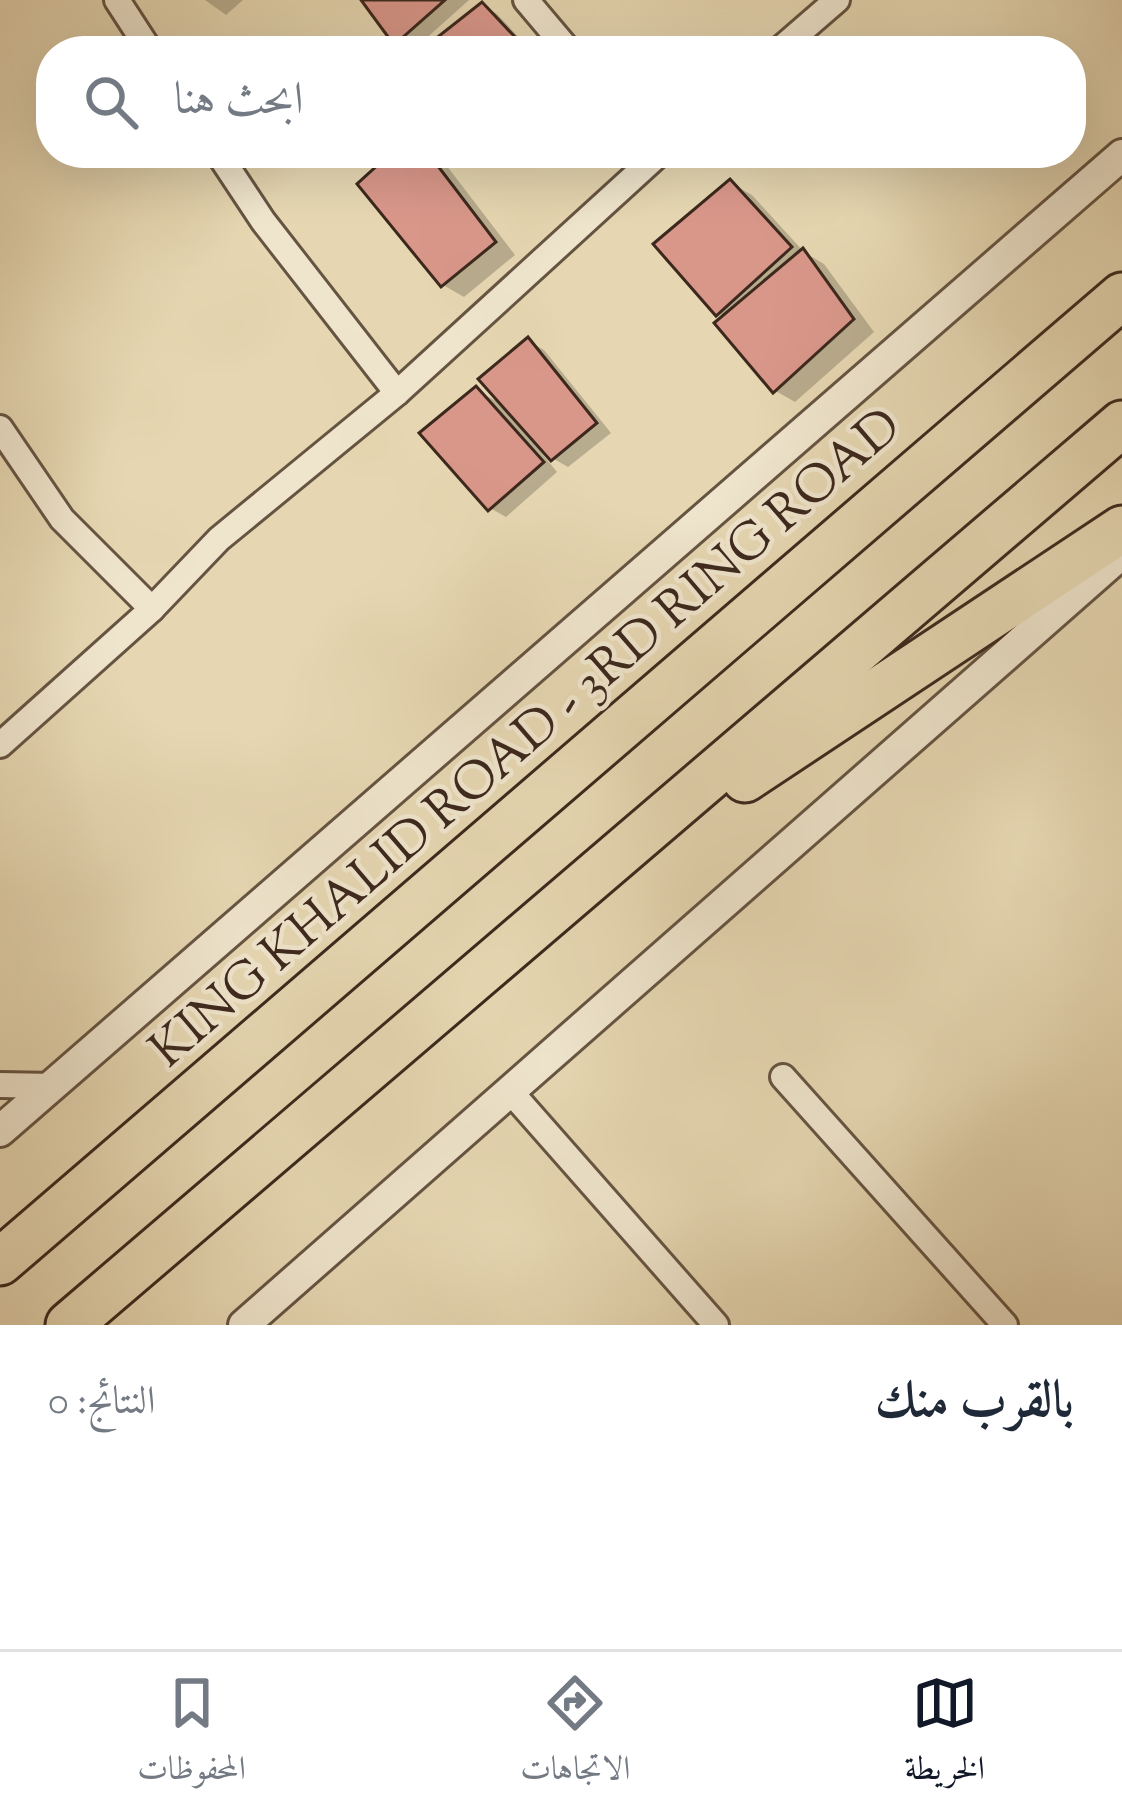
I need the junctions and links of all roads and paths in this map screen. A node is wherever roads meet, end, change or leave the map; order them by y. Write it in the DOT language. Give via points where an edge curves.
graph roads {
  1 [pos="117,0"];
  2 [pos="526,0"];
  3 [pos="837,0"];
  4 [pos="141,36"];
  5 [pos="556,36"];
  6 [pos="795,36"];
  7 [pos="1122,155"];
  8 [pos="228,168"];
  9 [pos="642,168"];
  10 [pos="1122,296"];
  11 [pos="398,393"];
  12 [pos="1122,424"];
  13 [pos="0,428"];
  14 [pos="1122,529"];
  15 [pos="1122,553"];
  16 [pos="152,609"];
  17 [pos="0,745"];
  18 [pos="582,886"];
  19 [pos="783,1077"];
  20 [pos="0,1085"];
  21 [pos="54,1087"];
  22 [pos="510,1091"];
  23 [pos="0,1131"];
  24 [pos="0,1262"];
  25 [pos="69,1325"];
  26 [pos="244,1325"];
  27 [pos="716,1325"];
  28 [pos="1005,1325"];
  1 -- 4 [label="street"];
  2 -- 5 [label="street"];
  3 -- 6 [label="street"];
  7 -- 21 [label="street"];
  8 -- 11 [label="street"];
  9 -- 11 [label="street"];
  10 -- 24 [label="highway, KING KHALID ROAD - 3RD RING ROAD"];
  11 -- 16 [label="street" via="219,539"];
  12 -- 18 [label="highway"];
  13 -- 16 [label="street" via="62,519"];
  14 -- 18 [label="highway"];
  15 -- 22 [label="street"];
  16 -- 17 [label="street"];
  18 -- 25 [label="highway"];
  19 -- 28 [label="street"];
  20 -- 21 [label="street"];
  21 -- 23 [label="street"];
  22 -- 26 [label="street"];
  22 -- 27 [label="street"];
}
